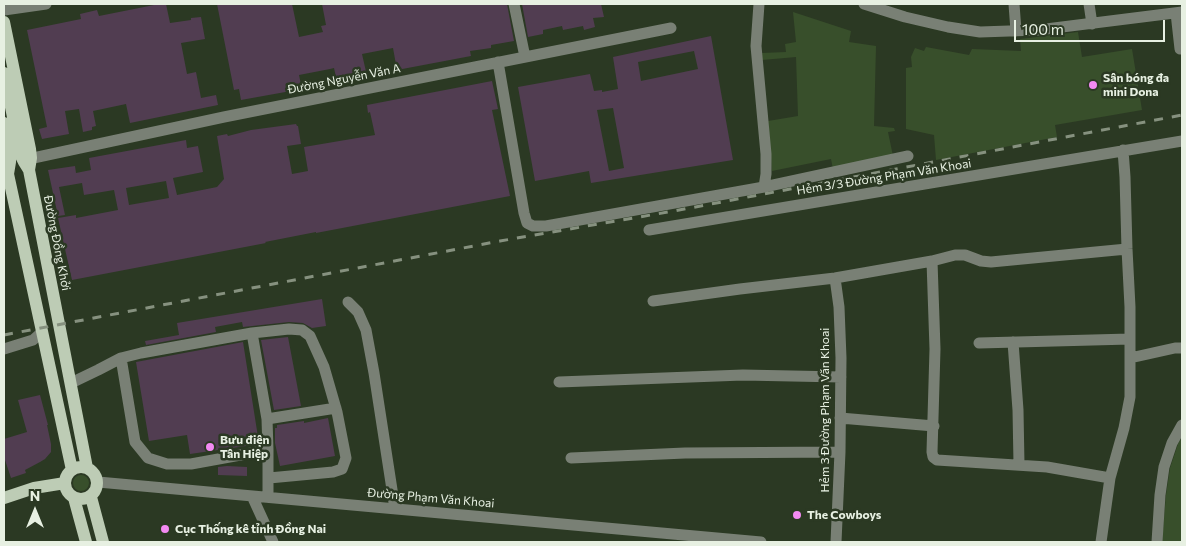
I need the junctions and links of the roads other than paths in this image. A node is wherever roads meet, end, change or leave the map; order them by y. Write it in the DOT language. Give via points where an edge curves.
graph roads {
  1 [pos="46,4"];
  2 [pos="514,4"];
  3 [pos="758,4"];
  4 [pos="864,4"];
  5 [pos="1014,4"];
  6 [pos="1089,4"];
  7 [pos="1162,9"];
  8 [pos="4,10"];
  9 [pos="1179,12"];
  10 [pos="4,22"];
  11 [pos="1092,24"];
  12 [pos="671,28"];
  13 [pos="1016,31"];
  14 [pos="1180,50"];
  15 [pos="525,57"];
  16 [pos="498,62"];
  17 [pos="4,73"];
  18 [pos="4,124"];
  19 [pos="1182,141"];
  20 [pos="1123,150"];
  21 [pos="908,156"];
  22 [pos="28,163"];
  23 [pos="6,178"];
  24 [pos="764,187"];
  25 [pos="649,230"];
  26 [pos="1127,249"];
  27 [pos="932,261"];
  28 [pos="835,278"];
  29 [pos="653,301"];
  30 [pos="348,302"];
  31 [pos="60,328"];
  32 [pos="42,332"];
  33 [pos="252,333"];
  34 [pos="1130,339"];
  35 [pos="1013,342"];
  36 [pos="980,343"];
  37 [pos="1182,348"];
  38 [pos="4,349"];
  39 [pos="120,358"];
  40 [pos="1130,358"];
  41 [pos="841,377"];
  42 [pos="558,382"];
  43 [pos="71,383"];
  44 [pos="336,408"];
  45 [pos="840,418"];
  46 [pos="267,419"];
  47 [pos="1182,425"];
  48 [pos="934,426"];
  49 [pos="268,450"];
  50 [pos="840,452"];
  51 [pos="571,458"];
  52 [pos="1019,464"];
  53 [pos="87,468"];
  54 [pos="72,470"];
  55 [pos="269,478"];
  56 [pos="1110,478"];
  57 [pos="98,482"];
  58 [pos="65,483"];
  59 [pos="252,496"];
  60 [pos="91,497"];
  61 [pos="268,497"];
  62 [pos="4,498"];
  63 [pos="74,498"];
  64 [pos="395,509"];
  65 [pos="86,542"];
  66 [pos="103,542"];
  67 [pos="273,542"];
  68 [pos="761,542"];
  69 [pos="836,542"];
  70 [pos="1101,542"];
  71 [pos="1157,542"];
  1 -- 8 [label="street"];
  2 -- 15 [label="street"];
  3 -- 24 [label="street" via="756,46 766,154"];
  4 -- 13 [label="street" via="948,27 980,32"];
  5 -- 13 [label="street"];
  6 -- 11 [label="street"];
  7 -- 9 [label="street"];
  7 -- 11 [label="street"];
  9 -- 14 [label="street"];
  10 -- 22 [label="main road, Đường Đồng Khởi"];
  11 -- 13 [label="street"];
  12 -- 15 [label="street, Đường Nguyễn Văn A"];
  15 -- 16 [label="street, Đường Nguyễn Văn A"];
  16 -- 22 [label="street, Đường Nguyễn Văn A" via="224,117"];
  16 -- 24 [label="street" via="524,213 527,223 533,226"];
  17 -- 22 [label="main road"];
  18 -- 23 [label="main road" via="10,151"];
  19 -- 20 [label="street, Hẻm 3/3 Đường Phạm Văn Khoai"];
  20 -- 25 [label="street, Hẻm 3/3 Đường Phạm Văn Khoai"];
  20 -- 26 [label="street"];
  21 -- 24 [label="street"];
  22 -- 31 [label="main road, Đường Đồng Khởi"];
  23 -- 32 [label="main road"];
  26 -- 27 [label="street" via="991,262 965,255"];
  26 -- 34 [label="street"];
  27 -- 28 [label="street"];
  27 -- 48 [label="street"];
  28 -- 29 [label="street"];
  28 -- 41 [label="street, Hẻm 3 Đường Phạm Văn Khoai"];
  30 -- 64 [label="street" via="358,312 366,330"];
  31 -- 32 [label="main road"];
  31 -- 43 [label="main road, Đường Đồng Khởi"];
  32 -- 38 [label="street" via="33,340"];
  32 -- 54 [label="main road"];
  33 -- 39 [label="street"];
  33 -- 44 [label="street" via="289,329 302,330 310,336 324,367"];
  33 -- 46 [label="street"];
  34 -- 35 [label="street"];
  34 -- 40 [label="street"];
  35 -- 36 [label="street"];
  35 -- 52 [label="street"];
  37 -- 40 [label="street"];
  39 -- 43 [label="street"];
  39 -- 49 [label="street" via="135,442 148,458 167,464 191,464"];
  40 -- 56 [label="street" via="1130,397"];
  41 -- 42 [label="street" via="743,375"];
  41 -- 45 [label="street, Hẻm 3 Đường Phạm Văn Khoai"];
  43 -- 53 [label="main road, Đường Đồng Khởi"];
  44 -- 46 [label="street"];
  44 -- 55 [label="street" via="346,458 342,469"];
  45 -- 48 [label="street"];
  45 -- 50 [label="street, Hẻm 3 Đường Phạm Văn Khoai"];
  46 -- 49 [label="street"];
  47 -- 71 [label="street" via="1164,467"];
  48 -- 52 [label="street" via="932,452 937,460"];
  49 -- 55 [label="street"];
  50 -- 51 [label="street"];
  50 -- 69 [label="street, Hẻm 3 Đường Phạm Văn Khoai"];
  52 -- 56 [label="street"];
  53 -- 54 [label="main road"];
  53 -- 57 [label="main road" via="96,475"];
  54 -- 58 [label="main road"];
  55 -- 61 [label="street"];
  56 -- 70 [label="street"];
  57 -- 59 [label="street, Đường Phạm Văn Khoai"];
  57 -- 60 [label="main road"];
  58 -- 62 [label="main road" via="34,488"];
  58 -- 63 [label="main road" via="67,492"];
  59 -- 61 [label="street, Đường Phạm Văn Khoai"];
  59 -- 67 [label="street"];
  60 -- 63 [label="main road" via="83,500"];
  60 -- 66 [label="main road"];
  61 -- 64 [label="street, Đường Phạm Văn Khoai"];
  63 -- 65 [label="main road"];
  64 -- 68 [label="street, Đường Phạm Văn Khoai"];
}
